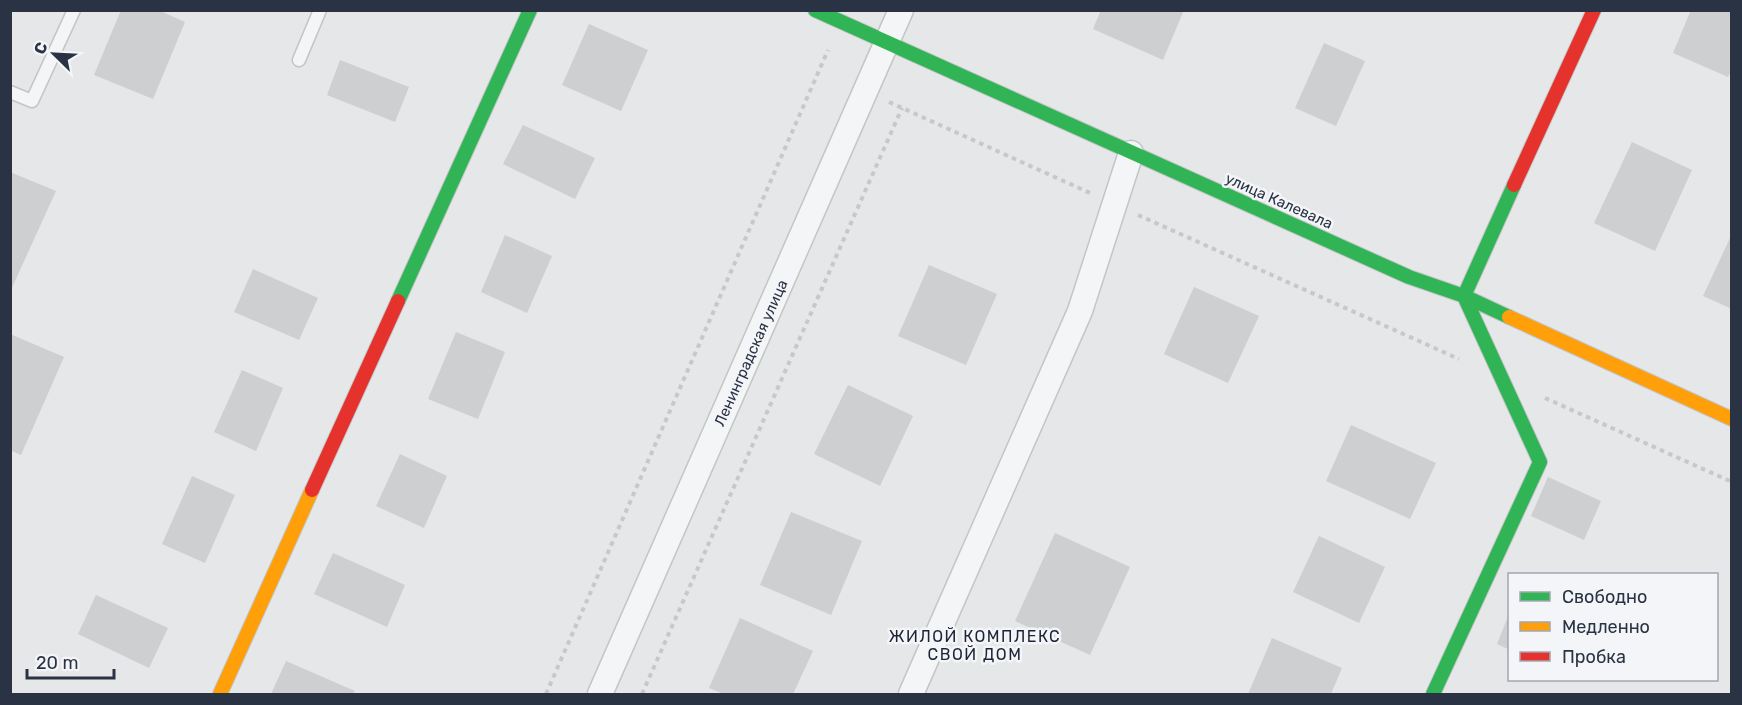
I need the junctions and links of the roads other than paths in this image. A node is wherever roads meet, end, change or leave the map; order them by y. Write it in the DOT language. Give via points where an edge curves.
graph roads {
  1 [pos="74,10"];
  2 [pos="320,10"];
  3 [pos="531,10"];
  4 [pos="815,10"];
  5 [pos="901,10"];
  6 [pos="1594,10"];
  7 [pos="888,42"];
  8 [pos="299,60"];
  9 [pos="10,92"];
  10 [pos="1131,153"];
  11 [pos="1464,296"];
  12 [pos="1731,419"];
  13 [pos="221,694"];
  14 [pos="600,694"];
  15 [pos="911,694"];
  16 [pos="1433,694"];
  1 -- 9 [label="lane" via="32,101"];
  2 -- 8 [label="lane"];
  3 -- 13 [label="street"];
  4 -- 7 [label="street, улица Калевала"];
  5 -- 7 [label="street, Ленинградская улица"];
  6 -- 11 [label="street"];
  7 -- 10 [label="street, улица Калевала"];
  7 -- 14 [label="street, Ленинградская улица"];
  10 -- 11 [label="street, улица Калевала" via="1409,277"];
  10 -- 15 [label="street" via="1080,311"];
  11 -- 12 [label="street, улица Калевала"];
  11 -- 16 [label="street" via="1540,462"];
}
